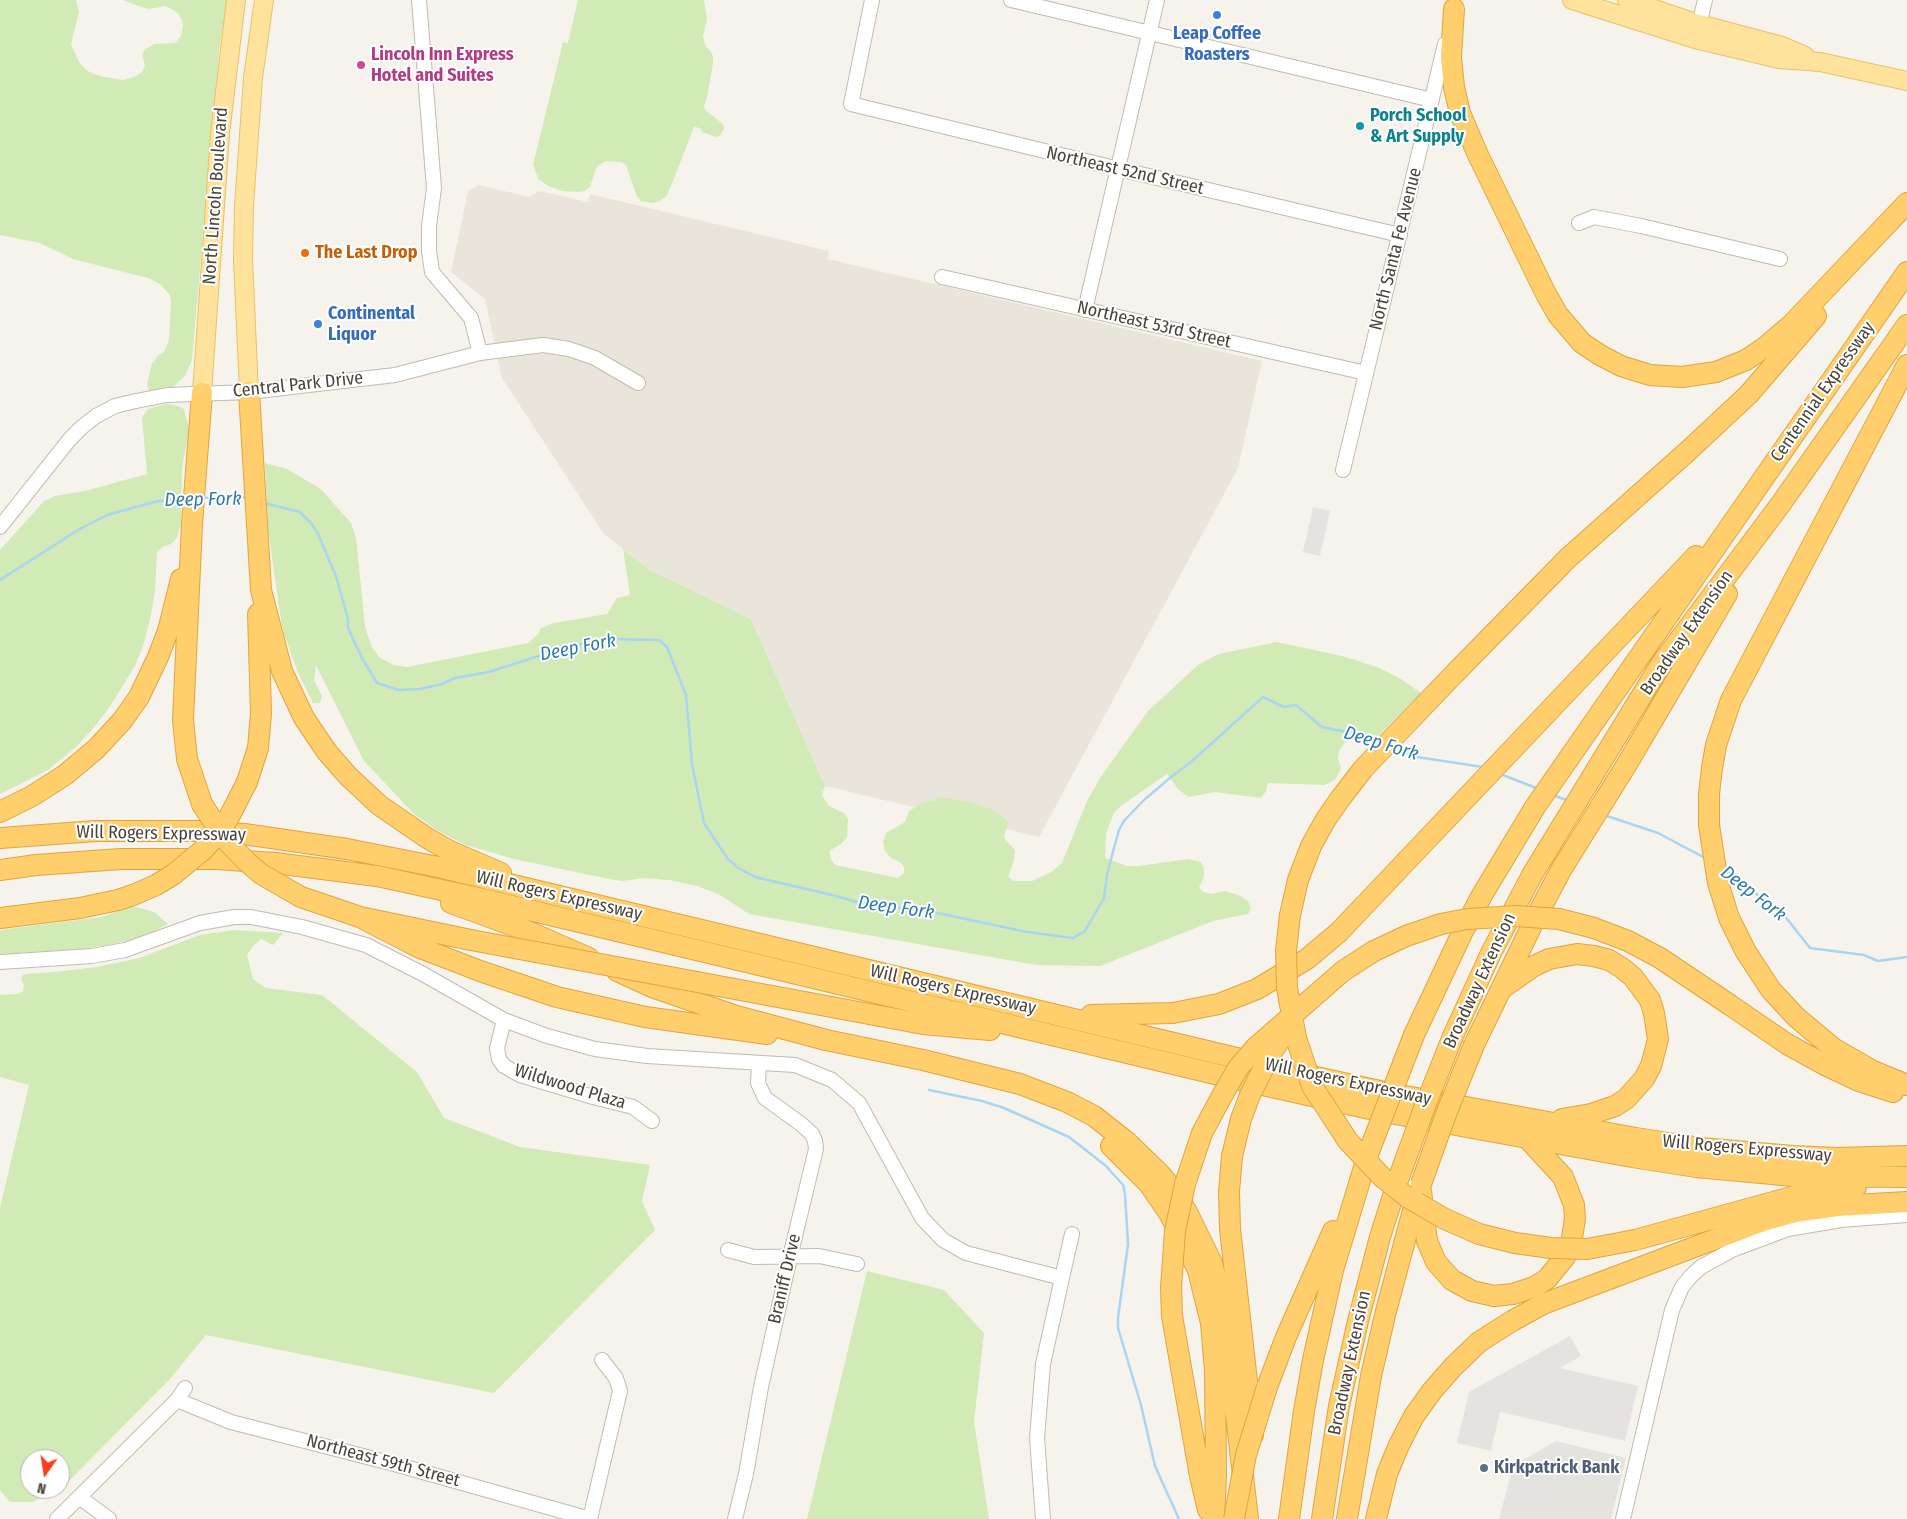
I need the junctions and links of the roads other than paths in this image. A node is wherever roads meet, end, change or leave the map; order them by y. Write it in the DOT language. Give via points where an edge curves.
graph roads {
  1 [pos="236,0"];
  2 [pos="264,0"];
  3 [pos="419,0"];
  4 [pos="872,0"];
  5 [pos="1011,0"];
  6 [pos="1157,0"];
  7 [pos="1572,0"];
  8 [pos="1627,0"];
  9 [pos="1704,0"];
  10 [pos="1455,4"];
  11 [pos="1697,31"];
  12 [pos="1149,32"];
  13 [pos="1907,81"];
  14 [pos="1432,100"];
  15 [pos="1119,170"];
  16 [pos="1907,204"];
  17 [pos="1579,223"];
  18 [pos="1400,234"];
  19 [pos="1780,259"];
  20 [pos="1907,272"];
  21 [pos="942,277"];
  22 [pos="1085,310"];
  23 [pos="1907,325"];
  24 [pos="480,353"];
  25 [pos="1907,365"];
  26 [pos="1366,373"];
  27 [pos="638,383"];
  28 [pos="249,392"];
  29 [pos="202,393"];
  30 [pos="1343,470"];
  31 [pos="1780,505"];
  32 [pos="1739,512"];
  33 [pos="192,524"];
  34 [pos="0,527"];
  35 [pos="261,590"];
  36 [pos="0,812"];
  37 [pos="0,838"];
  38 [pos="0,870"];
  39 [pos="377,876"];
  40 [pos="551,895"];
  41 [pos="360,917"];
  42 [pos="0,918"];
  43 [pos="0,962"];
  44 [pos="1498,992"];
  45 [pos="1316,995"];
  46 [pos="1057,1015"];
  47 [pos="504,1020"];
  48 [pos="1057,1035"];
  49 [pos="826,1040"];
  50 [pos="759,1063"];
  51 [pos="1020,1084"];
  52 [pos="1907,1084"];
  53 [pos="1907,1096"];
  54 [pos="652,1121"];
  55 [pos="1550,1122"];
  56 [pos="1527,1138"];
  57 [pos="1368,1154"];
  58 [pos="1907,1156"];
  59 [pos="1907,1178"];
  60 [pos="1421,1184"];
  61 [pos="1907,1202"];
  62 [pos="1907,1215"];
  63 [pos="1072,1234"];
  64 [pos="728,1250"];
  65 [pos="790,1256"];
  66 [pos="857,1264"];
  67 [pos="1062,1278"];
  68 [pos="602,1360"];
  69 [pos="79,1498"];
  70 [pos="57,1519"];
  71 [pos="109,1519"];
  72 [pos="590,1519"];
  73 [pos="735,1519"];
  74 [pos="1043,1519"];
  75 [pos="1210,1519"];
  76 [pos="1214,1519"];
  77 [pos="1234,1519"];
  78 [pos="1248,1519"];
  79 [pos="1261,1519"];
  80 [pos="1289,1519"];
  81 [pos="1322,1519"];
  82 [pos="1347,1519"];
  83 [pos="1376,1519"];
  84 [pos="1623,1519"];
  1 -- 29 [label="main road, North Lincoln Boulevard" via="220,134"];
  2 -- 28 [label="main road, North Lincoln Boulevard" via="253,78 244,206"];
  3 -- 24 [label="street" via="434,188 429,226 432,272 471,318"];
  4 -- 15 [label="street, Northeast 52nd Street" via="851,104"];
  5 -- 12 [label="street"];
  6 -- 12 [label="street"];
  7 -- 11 [label="main road"];
  8 -- 11 [label="main road"];
  9 -- 11 [label="street"];
  10 -- 14 [label="street, North Santa Fe Avenue"];
  10 -- 16 [label="highway" via="1452,75 1460,113 1474,148 1558,315 1582,343 1621,366 1650,375 1682,378 1716,372 1746,360 1792,324"];
  11 -- 13 [label="main road" via="1779,59 1820,62"];
  12 -- 14 [label="street"];
  12 -- 15 [label="street"];
  14 -- 18 [label="street, North Santa Fe Avenue"];
  15 -- 18 [label="street, Northeast 52nd Street"];
  15 -- 22 [label="street"];
  16 -- 59 [label="highway, bridge" via="1749,394 1568,558 1363,769 1311,846 1298,880 1286,951 1287,988 1296,1038 1312,1086 1348,1141 1383,1178 1444,1220 1515,1243 1587,1249 1635,1240 1795,1196"];
  17 -- 19 [label="street" via="1594,218 1641,226"];
  18 -- 26 [label="street, North Santa Fe Avenue"];
  20 -- 32 [label="highway, Centennial Expressway"];
  21 -- 22 [label="street, Northeast 53rd Street"];
  22 -- 26 [label="street, Northeast 53rd Street"];
  23 -- 31 [label="highway, Centennial Expressway"];
  24 -- 27 [label="street, Central Park Drive" via="543,345 569,349 595,358"];
  24 -- 28 [label="street, Central Park Drive" via="395,375"];
  25 -- 52 [label="highway" via="1731,700 1716,745 1709,794 1712,849 1729,918 1771,990 1832,1048 1873,1071"];
  26 -- 30 [label="street, North Santa Fe Avenue"];
  28 -- 29 [label="street, Central Park Drive"];
  28 -- 35 [label="highway"];
  29 -- 33 [label="highway"];
  29 -- 34 [label="street, Central Park Drive" via="136,401 115,406 96,416 70,439"];
  31 -- 44 [label="highway" via="1561,870"];
  31 -- 81 [label="highway, Broadway Extension, bridge" via="1661,664 1542,859 1495,945 1453,1036 1424,1106 1380,1237 1340,1406"];
  32 -- 46 [label="highway" via="1324,946 1257,989 1219,1004 1173,1013"];
  32 -- 57 [label="highway, Broadway Extension, bridge" via="1512,845 1463,931 1414,1035"];
  33 -- 36 [label="highway" via="168,631 139,697 109,736 82,762 32,796"];
  33 -- 41 [label="highway, bridge" via="183,720 187,759 202,804 224,838 261,874 301,896"];
  35 -- 40 [label="highway" via="273,643 293,696 311,730 348,776 379,805 427,838"];
  35 -- 42 [label="highway, bridge" via="257,620 260,731 254,764 216,836 174,874 133,895 88,906"];
  37 -- 40 [label="highway, Will Rogers Expressway" via="96,831 244,834 383,856"];
  38 -- 39 [label="highway, Will Rogers Expressway" via="104,860 216,859"];
  39 -- 48 [label="highway, Will Rogers Expressway"];
  39 -- 49 [label="highway" via="525,930 652,987"];
  40 -- 46 [label="highway, Will Rogers Expressway"];
  41 -- 48 [label="highway, bridge" via="923,1024"];
  41 -- 49 [label="highway" via="418,947 557,997 645,1018"];
  43 -- 47 [label="street" via="92,956 125,950 200,923 251,917 302,927 366,946"];
  44 -- 55 [label="highway" via="1534,966 1549,959 1578,954 1609,960 1622,968 1650,1000 1657,1025 1656,1054 1636,1090 1604,1110"];
  44 -- 60 [label="highway, bridge" via="1446,1114"];
  45 -- 53 [label="highway, bridge" via="1343,971 1374,951 1441,924 1516,916 1559,919 1628,941 1660,958 1826,1066"];
  45 -- 75 [label="highway, bridge" via="1256,1047 1238,1068 1202,1133 1181,1201 1172,1251 1172,1316"];
  45 -- 79 [label="highway, bridge" via="1284,1032 1260,1072 1241,1119 1232,1156 1230,1229"];
  46 -- 55 [label="highway, Will Rogers Expressway" via="1344,1083"];
  47 -- 50 [label="street" via="595,1049 647,1056"];
  47 -- 54 [label="street, Wildwood Plaza" via="497,1048 504,1066 520,1074 633,1107"];
  48 -- 56 [label="highway, Will Rogers Expressway" via="1311,1096"];
  49 -- 51 [label="highway"];
  50 -- 65 [label="street, Braniff Drive" via="758,1083 765,1098 801,1124 815,1141 816,1149"];
  50 -- 67 [label="street" via="795,1065 832,1080 859,1103 922,1218 943,1240 966,1253"];
  51 -- 76 [label="highway" via="1090,1128 1129,1163 1160,1198 1198,1270 1214,1354"];
  51 -- 78 [label="highway" via="1068,1102 1102,1122 1161,1175 1187,1212 1212,1263 1224,1311"];
  55 -- 58 [label="highway, Will Rogers Expressway" via="1636,1138 1747,1152 1837,1158"];
  56 -- 59 [label="highway, Will Rogers Expressway" via="1744,1173"];
  56 -- 60 [label="highway" via="1563,1177 1574,1205 1575,1219 1573,1238 1565,1257 1547,1279 1534,1287 1494,1296 1472,1291 1452,1280 1436,1262 1426,1242"];
  57 -- 77 [label="highway, bridge" via="1286,1336 1261,1404 1244,1464"];
  57 -- 80 [label="highway, Broadway Extension" via="1333,1270 1312,1360"];
  60 -- 82 [label="highway" via="1371,1376"];
  61 -- 83 [label="highway" via="1838,1206 1794,1212 1766,1220 1543,1304 1512,1321 1479,1342 1453,1367 1414,1416 1387,1474"];
  62 -- 84 [label="street" via="1811,1224 1773,1233 1714,1259 1691,1276 1672,1310"];
  63 -- 67 [label="street"];
  64 -- 65 [label="street" via="754,1257"];
  65 -- 66 [label="street" via="819,1256"];
  65 -- 73 [label="street, Braniff Drive"];
  67 -- 74 [label="street" via="1043,1364 1037,1438"];
  68 -- 72 [label="street" via="616,1378 620,1391"];
  69 -- 70 [label="street"];
  69 -- 71 [label="street"];
  69 -- 72 [label="street, Northeast 59th Street" via="181,1394 231,1422"];
}
